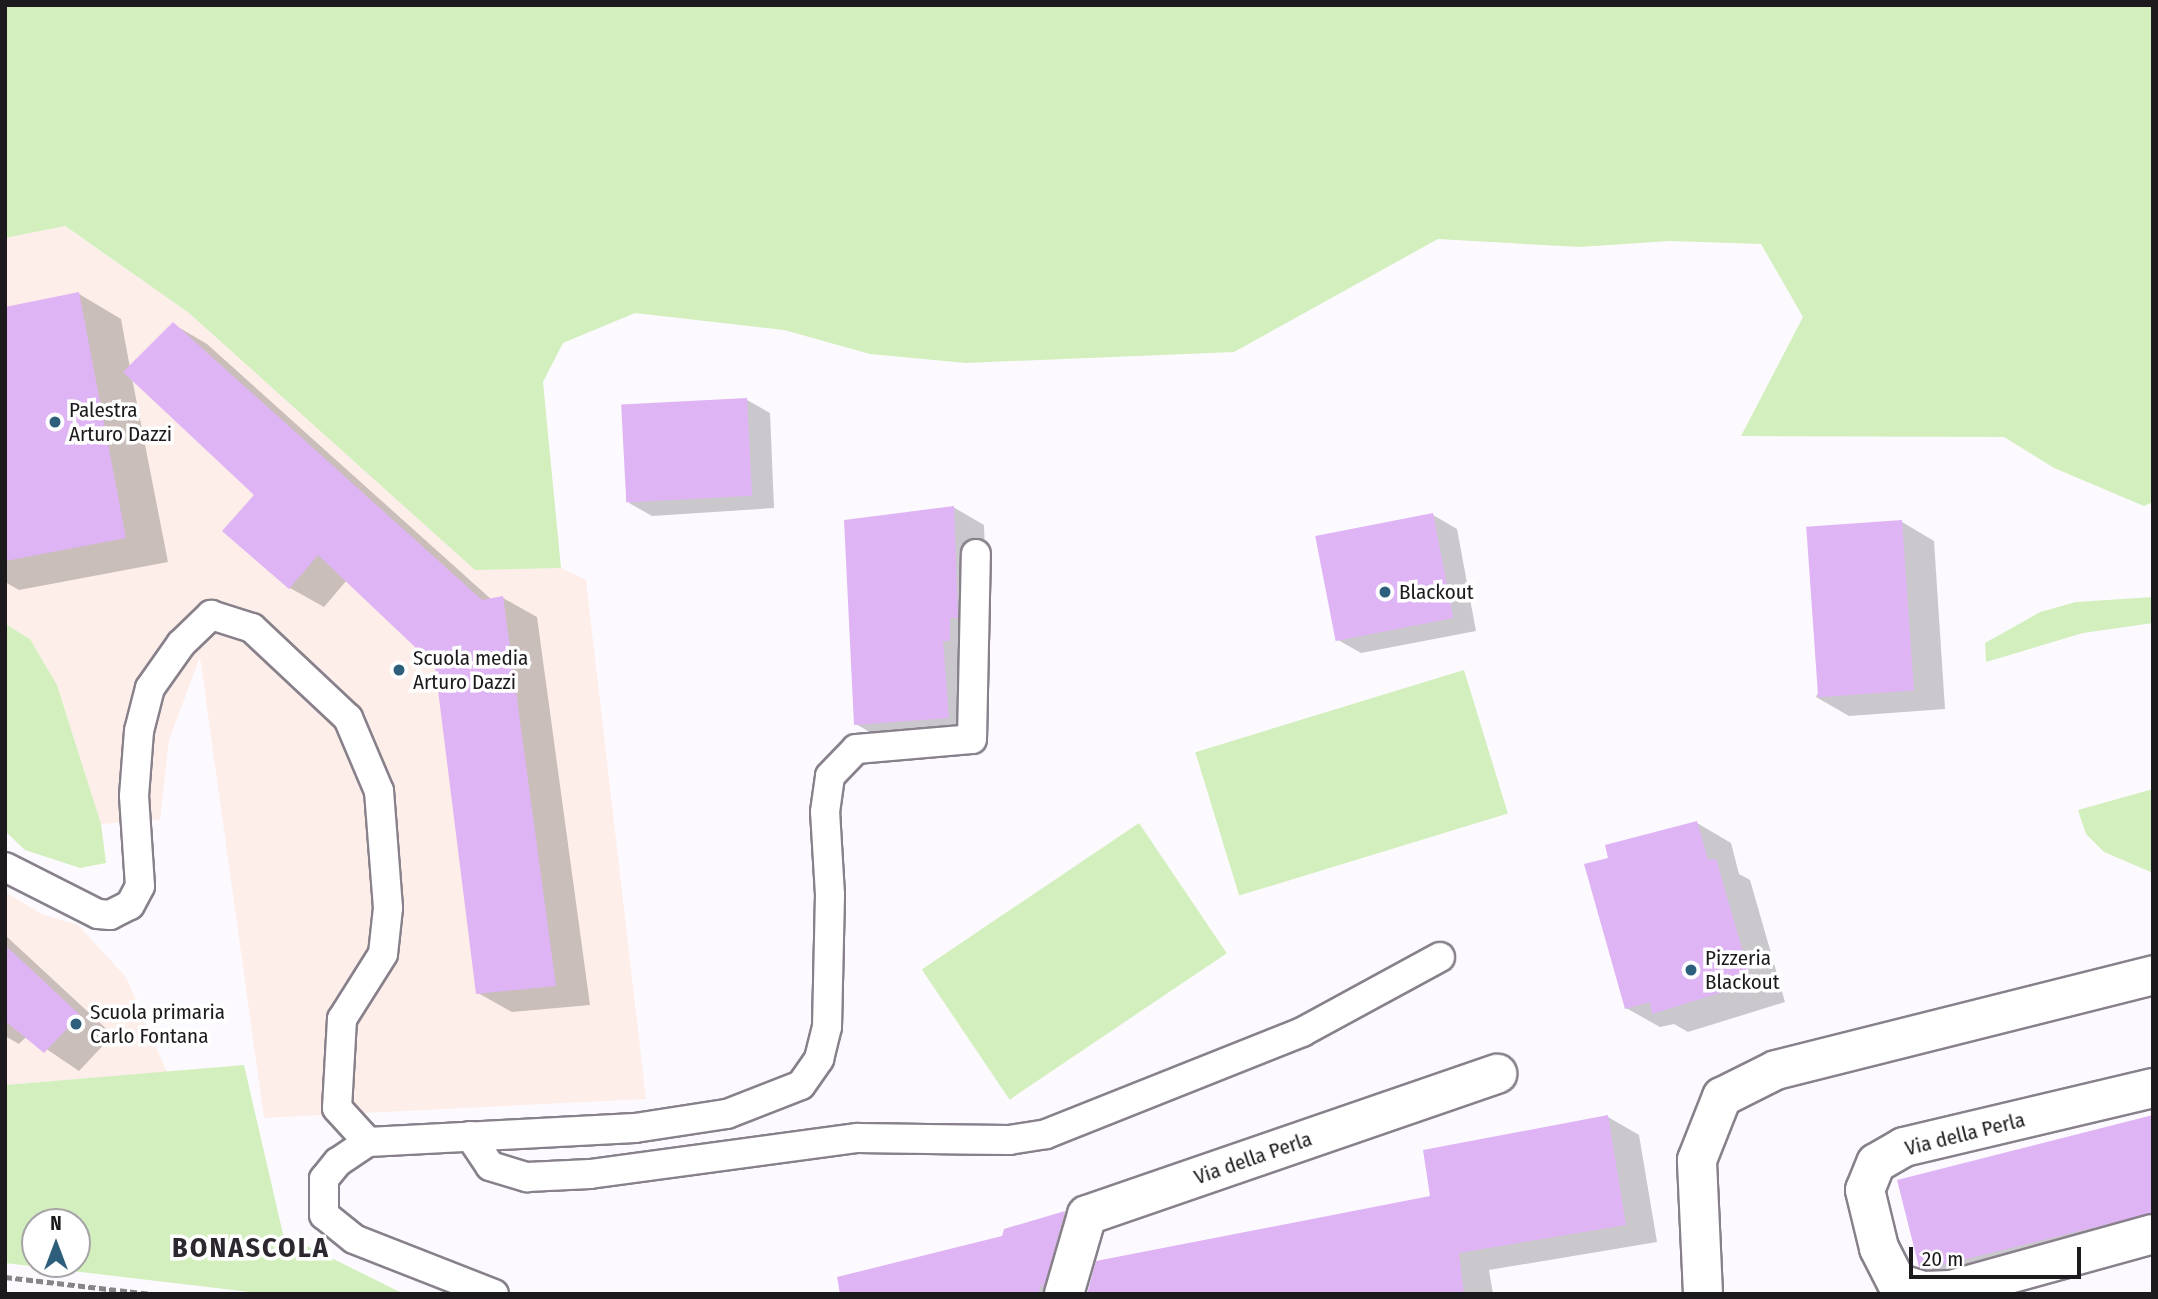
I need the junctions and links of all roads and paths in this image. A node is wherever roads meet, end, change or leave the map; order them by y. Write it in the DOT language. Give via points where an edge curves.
graph roads {
  1 [pos="976,554"];
  2 [pos="5,866"];
  3 [pos="1440,957"];
  4 [pos="2153,975"];
  5 [pos="1497,1074"];
  6 [pos="2153,1088"];
  7 [pos="470,1136"];
  8 [pos="368,1142"];
  9 [pos="2153,1234"];
  10 [pos="5,1277"];
  11 [pos="151,1294"];
  12 [pos="494,1294"];
  13 [pos="1064,1294"];
  14 [pos="1703,1294"];
  1 -- 7 [label="lane" via="972,739 856,749 830,776 825,812 830,895 827,1027 819,1059 801,1085 727,1115 635,1128"];
  2 -- 8 [label="lane" via="88,910 110,915 136,897 140,886 134,796 139,731 150,688 181,644 211,615 253,628 348,718 379,791 388,908 383,954 342,1019 337,1108"];
  3 -- 7 [label="lane" via="1302,1032 1046,1135 1009,1140 858,1138 590,1174 527,1177 490,1166"];
  4 -- 14 [label="street" via="1776,1070 1722,1097 1697,1160"];
  5 -- 13 [label="street, Via della Perla" via="1087,1215"];
  6 -- 9 [label="street, Via della Perla" via="1904,1147 1876,1163 1865,1190 1879,1248 1897,1283 1924,1292 1951,1290"];
  7 -- 8 [label="lane"];
  8 -- 12 [label="lane" via="338,1162 324,1179 324,1215 354,1239"];
  10 -- 11 [label="path"];
}
